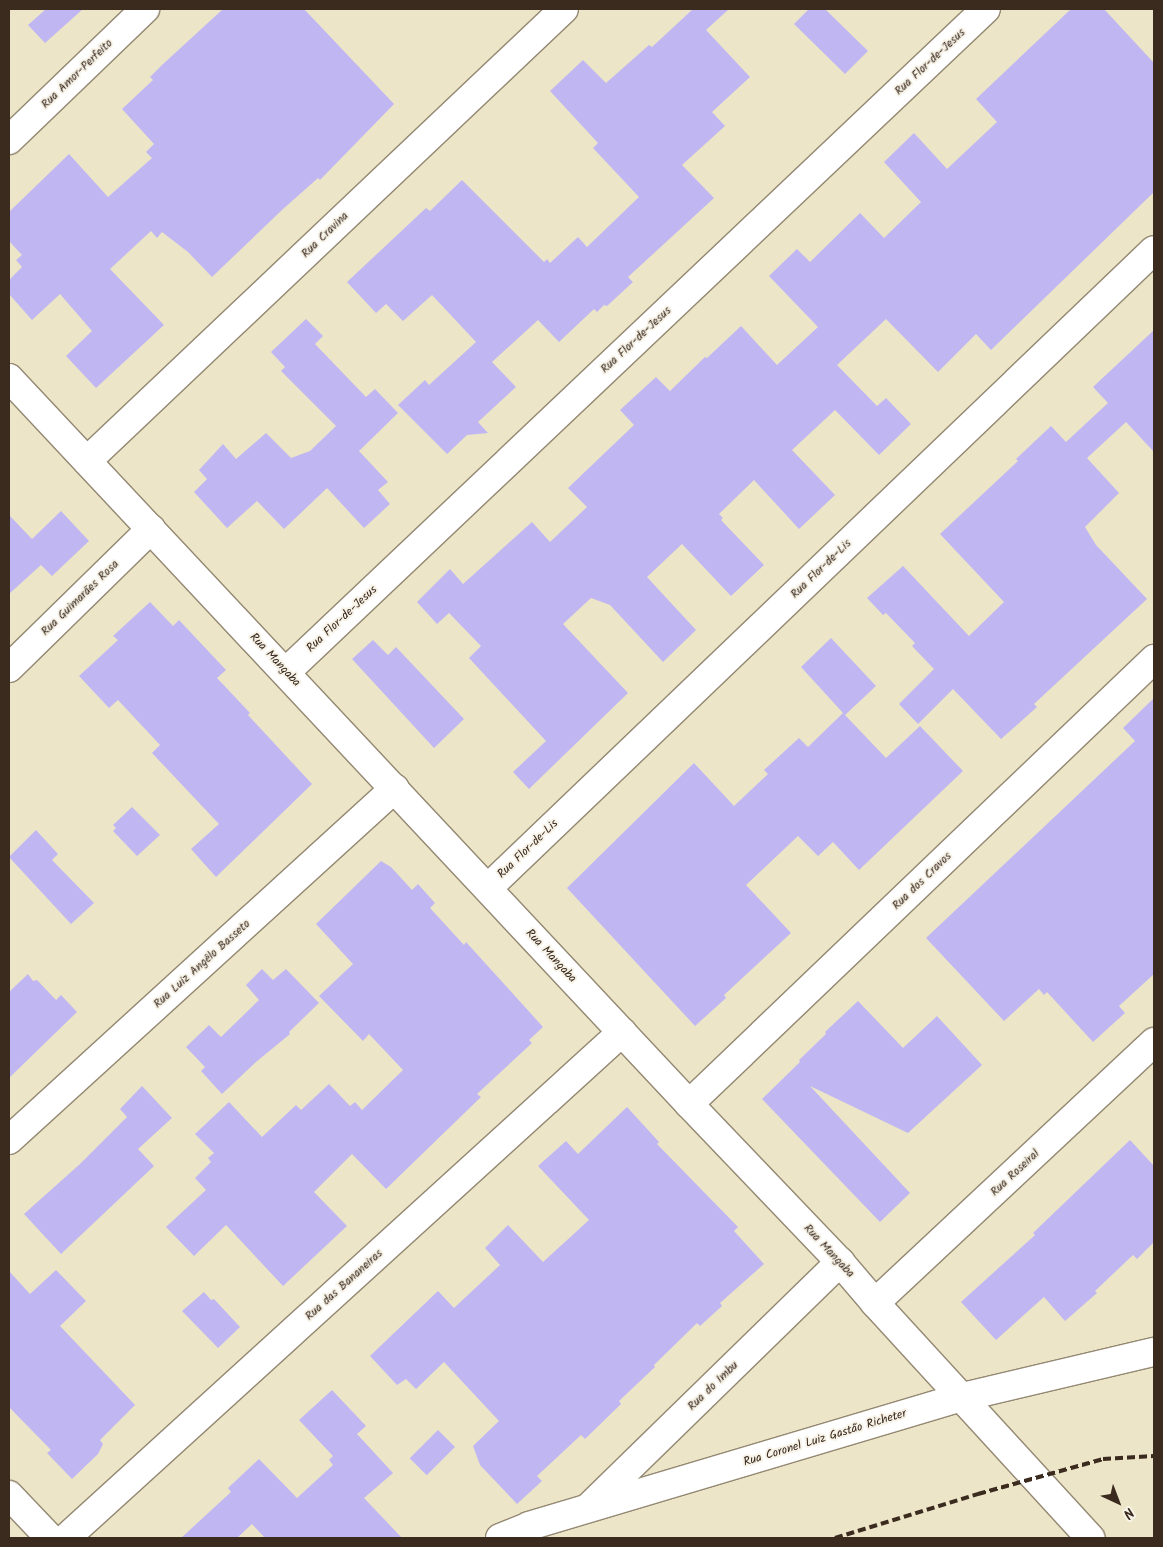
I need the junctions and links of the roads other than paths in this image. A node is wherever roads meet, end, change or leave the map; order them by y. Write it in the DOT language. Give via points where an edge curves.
graph roads {
  1 [pos="145,9"];
  2 [pos="564,9"];
  3 [pos="986,9"];
  4 [pos="9,140"];
  5 [pos="1154,250"];
  6 [pos="9,378"];
  7 [pos="88,462"];
  8 [pos="151,529"];
  9 [pos="1154,659"];
  10 [pos="9,668"];
  11 [pos="286,672"];
  12 [pos="395,788"];
  13 [pos="488,888"];
  14 [pos="622,1032"];
  15 [pos="1154,1042"];
  16 [pos="689,1104"];
  17 [pos="9,1140"];
  18 [pos="840,1262"];
  19 [pos="875,1303"];
  20 [pos="1154,1352"];
  21 [pos="963,1397"];
  22 [pos="9,1495"];
  23 [pos="586,1509"];
  24 [pos="50,1538"];
  25 [pos="66,1538"];
  26 [pos="500,1538"];
  27 [pos="1090,1538"];
  1 -- 4 [label="street, Rua Amor-Perfeito"];
  2 -- 7 [label="street, Rua Cravina"];
  3 -- 11 [label="street, Rua Flor-de-Jesus"];
  5 -- 13 [label="street, Rua Flor-de-Lis"];
  6 -- 7 [label="street, Rua Mangaba"];
  7 -- 8 [label="street, Rua Mangaba"];
  8 -- 10 [label="street, Rua Guimarães Rosa"];
  8 -- 11 [label="street, Rua Mangaba"];
  9 -- 16 [label="street, Rua dos Cravos"];
  11 -- 12 [label="street, Rua Mangaba"];
  12 -- 13 [label="street, Rua Mangaba"];
  12 -- 17 [label="street, Rua Luiz Angêlo Basseto"];
  13 -- 14 [label="street, Rua Mangaba"];
  14 -- 16 [label="street, Rua Mangaba"];
  14 -- 25 [label="street, Rua das Bananeiras"];
  15 -- 19 [label="street, Rua Roseiral"];
  16 -- 18 [label="street, Rua Mangaba"];
  18 -- 19 [label="street, Rua Mangaba"];
  18 -- 23 [label="street, Rua do Imbu"];
  19 -- 21 [label="street, Rua Mangaba"];
  20 -- 21 [label="street, Rua Coronel Luiz Gastão Richeter"];
  21 -- 23 [label="street, Rua Coronel Luiz Gastão Richeter"];
  21 -- 27 [label="street, Rua Mangaba"];
  22 -- 24 [label="street"];
  23 -- 26 [label="street, Rua Coronel Luiz Gastão Richeter"];
}
